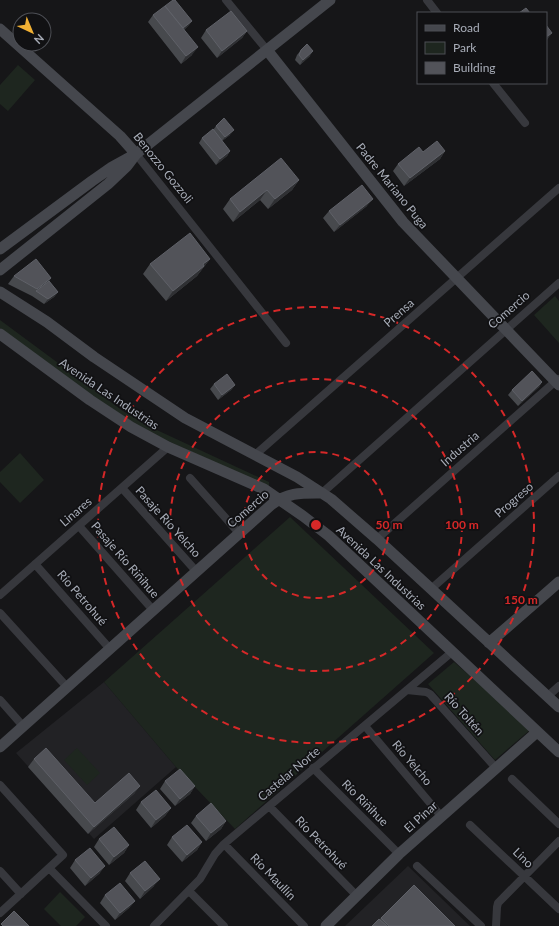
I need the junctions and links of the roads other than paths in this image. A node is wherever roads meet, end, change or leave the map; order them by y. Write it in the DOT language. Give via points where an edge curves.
graph roads {
  1 [pos="226,0"];
  2 [pos="330,0"];
  3 [pos="427,0"];
  4 [pos="436,12"];
  5 [pos="0,29"];
  6 [pos="267,50"];
  7 [pos="494,84"];
  8 [pos="525,124"];
  9 [pos="136,154"];
  10 [pos="559,188"];
  11 [pos="0,249"];
  12 [pos="0,270"];
  13 [pos="456,279"];
  14 [pos="559,283"];
  15 [pos="0,292"];
  16 [pos="506,330"];
  17 [pos="0,334"];
  18 [pos="286,343"];
  19 [pos="558,381"];
  20 [pos="168,446"];
  21 [pos="255,455"];
  22 [pos="559,476"];
  23 [pos="190,478"];
  24 [pos="122,488"];
  25 [pos="322,493"];
  26 [pos="279,499"];
  27 [pos="79,526"];
  28 [pos="239,533"];
  29 [pos="377,538"];
  30 [pos="35,564"];
  31 [pos="196,571"];
  32 [pos="559,582"];
  33 [pos="431,589"];
  34 [pos="0,595"];
  35 [pos="153,610"];
  36 [pos="0,613"];
  37 [pos="489,643"];
  38 [pos="110,649"];
  39 [pos="452,652"];
  40 [pos="559,686"];
  41 [pos="67,687"];
  42 [pos="407,690"];
  43 [pos="548,696"];
  44 [pos="0,700"];
  45 [pos="559,707"];
  46 [pos="23,726"];
  47 [pos="365,726"];
  48 [pos="537,732"];
  49 [pos="0,747"];
  50 [pos="559,752"];
  51 [pos="313,768"];
  52 [pos="496,768"];
  53 [pos="512,779"];
  54 [pos="0,785"];
  55 [pos="269,806"];
  56 [pos="441,816"];
  57 [pos="559,824"];
  58 [pos="470,825"];
  59 [pos="559,841"];
  60 [pos="224,844"];
  61 [pos="399,854"];
  62 [pos="417,866"];
  63 [pos="50,868"];
  64 [pos="0,871"];
  65 [pos="524,876"];
  66 [pos="189,891"];
  67 [pos="21,894"];
  68 [pos="357,896"];
  69 [pos="559,909"];
  70 [pos="0,913"];
  71 [pos="106,926"];
  72 [pos="154,926"];
  73 [pos="224,926"];
  74 [pos="304,926"];
  75 [pos="326,926"];
  76 [pos="481,926"];
  77 [pos="496,926"];
  1 -- 6 [label="street"];
  2 -- 6 [label="main road"];
  3 -- 4 [label="street"];
  5 -- 9 [label="main road, Benozzo Gozzoli" via="120,136"];
  6 -- 9 [label="main road"];
  6 -- 13 [label="main road, Padre Mariano Puga" via="403,222"];
  7 -- 8 [label="street"];
  9 -- 11 [label="main road" via="92,181"];
  9 -- 12 [label="main road" via="108,184"];
  9 -- 18 [label="street, Benozzo Gozzoli"];
  10 -- 13 [label="street, Prensa"];
  13 -- 16 [label="main road, Padre Mariano Puga"];
  13 -- 21 [label="street, Prensa"];
  14 -- 16 [label="street, Comercio"];
  15 -- 21 [label="main road, Avenida Las Industrias" via="172,410"];
  16 -- 19 [label="main road, Padre Mariano Puga"];
  16 -- 25 [label="street, Comercio"];
  17 -- 20 [label="main road, Avenida Las Industrias" via="118,419"];
  19 -- 29 [label="street, Industria"];
  20 -- 24 [label="street, Linares"];
  20 -- 26 [label="main road, Avenida Las Industrias" via="255,485"];
  21 -- 25 [label="main road, Avenida Las Industrias"];
  22 -- 33 [label="street, Progreso"];
  23 -- 28 [label="street"];
  24 -- 27 [label="street, Linares"];
  24 -- 31 [label="street, Pasaje Río Yelcho"];
  25 -- 26 [label="main road, Comercio" via="295,494"];
  25 -- 29 [label="main road, Avenida Las Industrias"];
  26 -- 28 [label="main road, Comercio"];
  26 -- 39 [label="main road, Avenida Las Industrias" via="329,536"];
  27 -- 30 [label="street, Linares"];
  27 -- 35 [label="street, Pasaje Río Riñihue"];
  28 -- 31 [label="main road, Comercio"];
  29 -- 33 [label="main road, Avenida Las Industrias"];
  30 -- 34 [label="street, Linares"];
  30 -- 38 [label="street, Río Petrohué"];
  31 -- 35 [label="main road, Comercio"];
  32 -- 37 [label="main road"];
  33 -- 37 [label="main road, Avenida Las Industrias"];
  35 -- 38 [label="main road, Comercio"];
  36 -- 41 [label="street"];
  37 -- 43 [label="main road, Avenida Las Industrias"];
  38 -- 41 [label="main road, Comercio"];
  39 -- 42 [label="street, Castelar Norte"];
  39 -- 48 [label="main road, Avenida Las Industrias"];
  40 -- 43 [label="street"];
  41 -- 46 [label="main road, Comercio"];
  42 -- 47 [label="street, Castelar Norte"];
  42 -- 52 [label="street, Río Toltén" via="430,694"];
  43 -- 45 [label="main road, Avenida Las Industrias"];
  44 -- 46 [label="street"];
  46 -- 49 [label="main road, Comercio"];
  47 -- 51 [label="street, Castelar Norte"];
  47 -- 56 [label="street, Río Yelcho"];
  48 -- 50 [label="main road, Avenida Las Industrias"];
  48 -- 52 [label="main road, El Pinar"];
  51 -- 55 [label="street, Castelar Norte"];
  51 -- 61 [label="street, Río Riñihue"];
  52 -- 56 [label="main road, El Pinar"];
  53 -- 57 [label="street"];
  54 -- 63 [label="street" via="63,855"];
  55 -- 60 [label="street, Castelar Norte"];
  55 -- 68 [label="street, Río Petrohué"];
  56 -- 61 [label="main road, El Pinar"];
  58 -- 65 [label="street, Lino"];
  59 -- 65 [label="street"];
  60 -- 66 [label="street, Castelar Norte"];
  60 -- 74 [label="street, Río Maullín"];
  61 -- 68 [label="main road, El Pinar"];
  62 -- 76 [label="street"];
  63 -- 67 [label="street"];
  63 -- 71 [label="street"];
  64 -- 67 [label="street"];
  65 -- 69 [label="street, Lino"];
  65 -- 77 [label="street" via="498,903"];
  66 -- 72 [label="street, Castelar Norte"];
  66 -- 73 [label="street"];
  67 -- 70 [label="street"];
  68 -- 75 [label="main road, El Pinar"];
}
